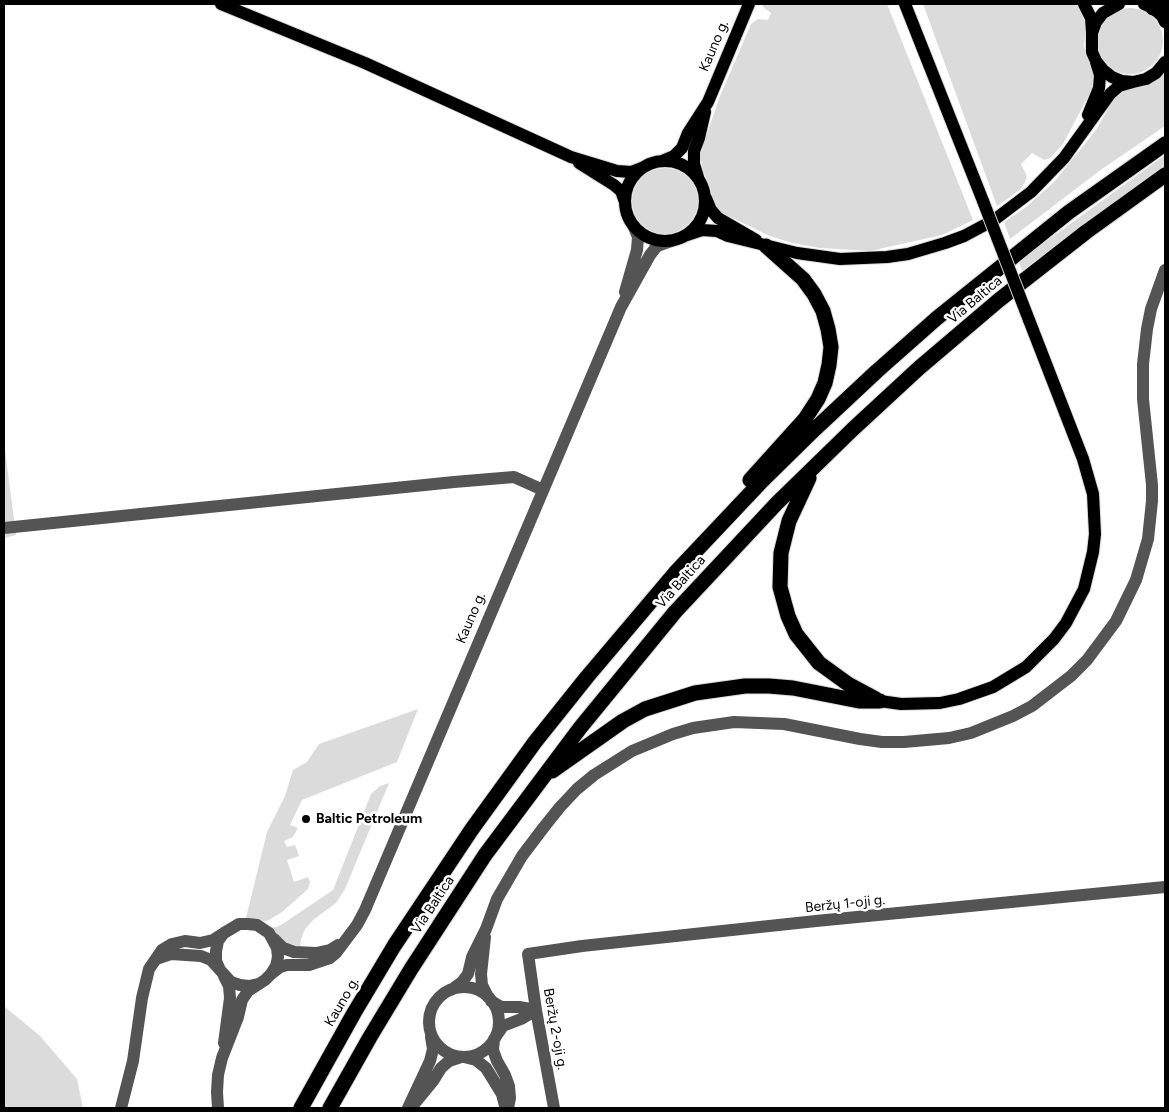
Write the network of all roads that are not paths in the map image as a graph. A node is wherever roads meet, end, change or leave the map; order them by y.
1 (220, 4) edge
2 (749, 4) edge
3 (1084, 4) edge
4 (1119, 4) edge
5 (906, 6) edge
6 (1154, 8) edge
7 (1165, 22) edge
8 (1092, 33) junction
9 (1096, 61) junction
10 (1165, 62) edge
11 (1133, 82) junction
12 (708, 102) junction
13 (1077, 140) junction
14 (1165, 144) edge
15 (571, 157) junction
16 (662, 161) junction
17 (644, 167) junction
18 (1165, 175) edge
19 (698, 178) junction
20 (705, 196) junction
21 (625, 203) junction
22 (633, 225) junction
23 (687, 235) junction
24 (670, 241) junction
25 (766, 246) junction
26 (1165, 270) edge
27 (621, 307) junction
28 (817, 463) junction
29 (544, 490) junction
30 (4, 528) edge
31 (698, 549) junction
32 (880, 701) junction
33 (535, 742) joint
34 (539, 782) junction
35 (1165, 887) edge
36 (486, 929) junction
37 (224, 933) junction
38 (274, 939) junction
39 (346, 940) junction
40 (528, 954) joint
41 (156, 959) junction
42 (222, 973) junction
43 (271, 974) junction
44 (258, 984) junction
45 (451, 990) junction
46 (490, 1000) junction
47 (536, 1010) junction
48 (431, 1035) junction
49 (495, 1037) junction
50 (462, 1057) junction
51 (222, 1058) junction
52 (121, 1108) edge
53 (218, 1108) edge
54 (301, 1108) edge
55 (330, 1108) edge
56 (409, 1108) edge
57 (507, 1108) edge
58 (554, 1108) edge

1 - 15 main road
2 - 12 main road, Kauno g.
3 - 8 main road
4 - 8 main road
5 - 32 main road, bridge
6 - 7 main road
8 - 9 main road
9 - 11 main road
9 - 13 main road
10 - 11 main road
11 - 13 main road
12 - 16 main road, Kauno g.
12 - 19 main road, Kauno g.
13 - 25 main road
14 - 31 highway, Via Baltica
15 - 17 main road
15 - 21 main road
16 - 17 main road
16 - 19 main road
17 - 21 main road
18 - 28 highway, Via Baltica
19 - 20 main road
20 - 23 main road
20 - 25 main road
21 - 22 main road
22 - 24 main road
22 - 27 street, Kauno g.
23 - 24 main road
23 - 25 main road
24 - 27 street, Kauno g.
25 - 31 highway
26 - 36 street
27 - 29 street, Kauno g.
28 - 32 highway
28 - 34 highway, Via Baltica
29 - 30 street
29 - 39 street, Kauno g.
31 - 33 highway, Via Baltica
32 - 34 highway
33 - 54 highway, Kauno g.
34 - 55 highway, Via Baltica
35 - 40 street, Beržų 1-oji g.
36 - 45 street
36 - 46 street
37 - 38 street
37 - 41 street
37 - 42 street
38 - 39 street
38 - 43 street
39 - 43 street, Kauno g.
40 - 47 street, Beržų 2-oji g.
41 - 42 street
41 - 52 street
42 - 44 street
42 - 51 street
43 - 44 street
44 - 51 street
45 - 46 street
45 - 48 street
46 - 47 street
46 - 49 street
47 - 49 street
47 - 58 street, Beržų 2-oji g.
48 - 50 street
48 - 56 street
49 - 50 street
49 - 57 street
50 - 56 street
50 - 57 street
51 - 53 street

